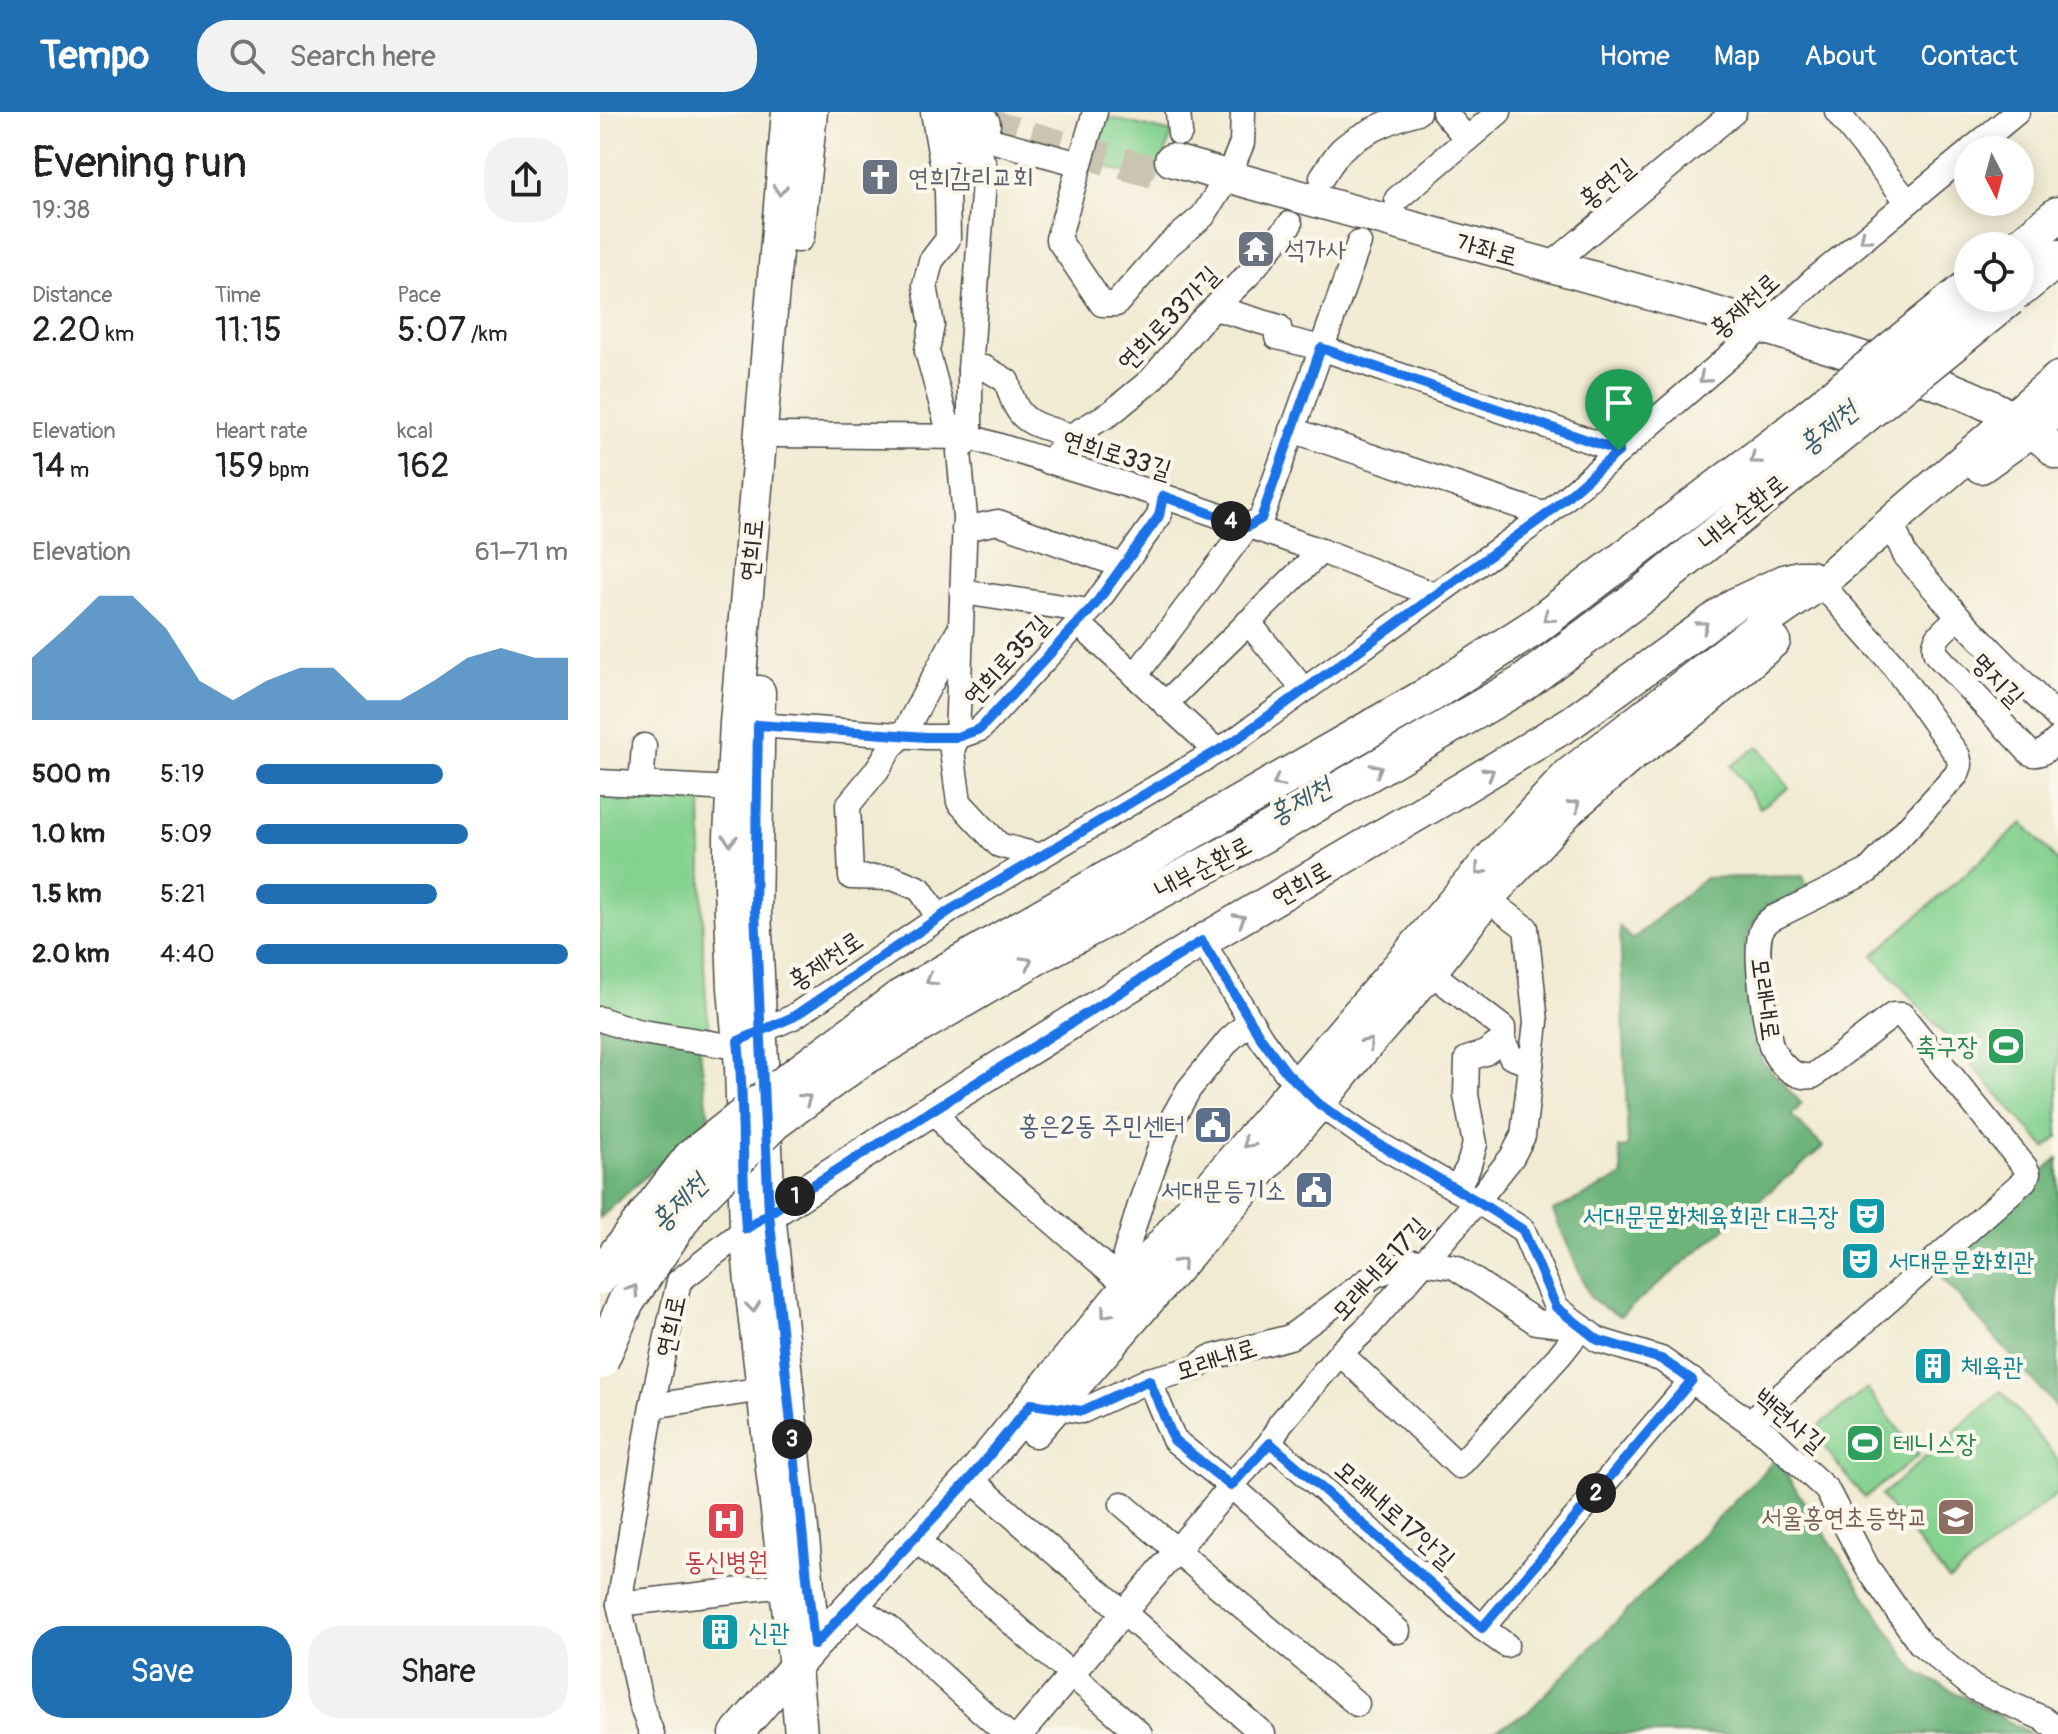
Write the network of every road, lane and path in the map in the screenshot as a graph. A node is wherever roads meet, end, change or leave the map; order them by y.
1 (788, 112) edge
2 (811, 112) edge
3 (1095, 112) edge
4 (1243, 112) edge
5 (1418, 112) edge
6 (1444, 112) edge
7 (1499, 112) edge
8 (1734, 112) edge
9 (1837, 112) edge
10 (2017, 112) edge
11 (939, 123) edge
12 (984, 124) tunnel mouth
13 (1988, 136) edge
14 (1467, 139) junction
15 (1173, 145) tunnel mouth
16 (1080, 164) junction
17 (1954, 164) edge
18 (1322, 177) dead end
19 (1224, 183) junction
20 (1397, 199) dead end
21 (1908, 202) junction
22 (2058, 215) edge
23 (1290, 224) dead end
24 (2034, 235) edge
25 (1359, 243) dead end
26 (2058, 258) edge
27 (1550, 266) junction
28 (2034, 278) edge
29 (1954, 299) edge
30 (1215, 308) junction
31 (1992, 312) edge
32 (1763, 327) junction
33 (930, 334) junction
34 (1321, 348) junction
35 (971, 361) junction
36 (2058, 378) edge
37 (2058, 409) edge
38 (2022, 424) junction
39 (1292, 430) junction
40 (778, 435) junction
41 (1071, 436) junction
42 (970, 437) junction
43 (1619, 451) junction
44 (2058, 453) edge
45 (1049, 462) junction
46 (1163, 496) junction
47 (1546, 515) junction
48 (1247, 527) junction
49 (964, 529) junction
50 (1897, 536) junction
51 (1321, 551) junction
52 (1123, 566) junction
53 (1826, 589) junction
54 (962, 592) junction
55 (1434, 595) junction
56 (1735, 604) junction
57 (1084, 617) junction
58 (1959, 617) junction
59 (1248, 622) junction
60 (960, 629) junction
61 (1753, 632) junction
62 (1135, 676) junction
63 (1304, 690) junction
64 (1165, 704) junction
65 (2058, 718) edge
66 (758, 725) junction
67 (903, 735) junction
68 (957, 737) junction
69 (2058, 739) edge
70 (644, 746) dead end
71 (1217, 751) junction
72 (600, 782) edge
73 (641, 784) junction
74 (732, 789) junction
75 (1040, 856) junction
76 (1487, 899) junction
77 (939, 918) junction
78 (1202, 941) junction
79 (1432, 970) junction
80 (600, 1019) edge
81 (1250, 1021) junction
82 (1503, 1040) junction
83 (750, 1048) junction
84 (1531, 1064) junction
85 (1309, 1094) junction
86 (934, 1108) junction
87 (1467, 1195) junction
88 (753, 1215) junction
89 (1424, 1263) junction
90 (600, 1276) edge
91 (1129, 1284) junction
92 (1582, 1327) junction
93 (1340, 1353) junction
94 (600, 1361) edge
95 (1149, 1380) junction
96 (1692, 1380) junction
97 (763, 1389) junction
98 (1044, 1405) junction
99 (652, 1406) junction
100 (1751, 1422) junction
101 (1270, 1443) junction
102 (1231, 1486) junction
103 (982, 1489) junction
104 (1122, 1504) dead end
105 (927, 1549) junction
106 (1176, 1551) junction
107 (785, 1585) junction
108 (619, 1604) junction
109 (1124, 1612) junction
110 (869, 1615) junction
111 (1482, 1628) junction
112 (1398, 1631) dead end
113 (1506, 1645) dead end
114 (806, 1668) junction
115 (1071, 1676) junction
116 (1357, 1704) dead end
117 (2058, 1730) edge
118 (652, 1734) edge
119 (736, 1734) edge
120 (757, 1734) edge
121 (801, 1734) edge
122 (823, 1734) edge
123 (1007, 1734) edge
124 (1021, 1734) edge
125 (1140, 1734) edge
126 (1263, 1734) edge

1 -> 74 main road, 연희로
2 - 40 main road, 연희로
3 - 16 street
4 - 19 street
5 - 18 street
6 - 14 street
7 - 14 street
8 - 27 street, 홍연길
9 - 21 street
10 - 13 street, 홍제천로
11 - 12 main road
11 - 16 street
11 - 33 street, 연희로33길
11 - 35 street
14 - 20 street
15 - 19 main road, 가좌로
16 - 19 street
17 - 21 street, 홍제천로
19 - 27 main road, 가좌로
19 - 32 main road
21 -> 32 street, 홍제천로
22 - 24 highway
23 - 30 street, 연희로33가길
25 - 34 street
26 - 28 highway
27 - 32 main road, 가좌로
29 -> 90 highway, 내부순환로, bridge
30 - 34 street
30 - 41 street, 연희로33가길
94 -> 31 highway, 내부순환로, bridge
32 - 38 main road, 가좌로, bridge
32 -> 43 street, 홍제천로
33 - 35 street
33 - 42 street, 연희로33길
34 - 39 street
34 - 43 street
35 - 41 street
35 - 42 street
36 - 38 main road
37 - 38 main road
38 - 44 main road
38 - 50 main road
38 - 53 main road
39 - 47 street
39 - 48 street
40 - 42 street, 연희로33길
40 - 66 main road, 연희로
41 - 45 street, 연희로33가길
42 - 45 street, 연희로33길
42 - 49 street, 연희로35길
43 - 47 street, 홍제천로
45 - 46 street, 연희로33길
46 - 48 street, 연희로33길
46 - 52 street, 연희로35길
47 - 55 street, 홍제천로
48 - 51 street, 연희로33길
48 - 62 street
49 - 52 street
49 - 54 street, 연희로35길
50 - 53 main road
50 - 58 street, 명지길
51 - 55 street, 연희로33길
51 - 59 street
52 - 57 street, 연희로35길
53 - 56 main road, 연희로
53 - 61 main road
76 -> 53 main road
53 - 100 street, 모래내로
54 - 57 street, 연희로35길
54 - 60 street, 연희로35길
55 - 63 street, 홍제천로
56 - 61 main road
78 -> 56 main road, 연희로
57 - 62 street
57 - 68 street, 연희로35길
58 - 65 street, 명지길
58 - 69 street, 명지길
59 - 63 street
59 - 64 street
60 - 67 street, 연희로35길
60 - 68 street, 연희로35길
61 -> 85 main road
62 - 64 street
63 - 71 street, 홍제천로
64 - 71 street
66 - 67 street, 연희로35길
66 - 83 main road, 연희로
67 - 68 street, 연희로35길
67 - 77 street
68 - 75 street
70 - 73 street
71 - 75 street, 홍제천로
72 - 73 street
73 - 74 street
74 -> 83 main road, 연희로
75 - 77 street, 홍제천로
76 - 79 main road
76 - 84 street, 모래내로17길
77 - 83 street, 홍제천로
78 - 81 street
78 - 86 main road, 연희로
79 - 82 street
85 -> 79 main road
80 - 83 street
81 - 85 street
81 - 91 street
82 - 84 street
82 - 87 street
83 - 88 main road, 연희로, bridge
83 - 88 main road, 연희로, bridge
84 - 87 street, 모래내로17길
85 - 87 street, 백련사길
85 -> 91 main road
98 -> 85 main road
86 - 88 main road, 연희로
86 - 91 street
87 - 89 street, 모래내로17길
87 - 92 street, 백련사길
88 -> 97 main road, 연희로
88 - 99 street, 연희로
88 - 114 main road, 연희로
89 - 92 street, 모래내로
89 - 93 street, 모래내로17길
89 - 95 street, 모래내로
91 -> 98 main road
92 - 93 street
92 - 96 street, 백련사길
93 - 101 street, 모래내로17길
95 - 98 street, 모래내로
95 - 102 street
96 - 100 street, 백련사길
96 - 111 street
97 - 99 street
97 - 107 main road, 연희로
98 - 103 main road
98 - 114 main road
99 - 108 street, 연희로
100 - 117 street, 백련사길
101 - 102 street, 모래내로17길
101 - 111 street, 모래내로17안길
102 - 106 street, 모래내로17길
102 - 112 street
103 - 105 main road
103 - 109 street
104 - 106 street
105 - 110 main road
105 - 115 street
106 - 109 street, 모래내로17길
106 - 116 street
107 - 108 street
107 - 114 main road, 연희로
108 - 118 street, 연희로
109 - 115 street, 모래내로17길
109 - 126 street
110 - 114 main road
110 - 123 street
111 - 113 street, 모래내로17안길
114 - 119 main road
114 - 120 main road
114 - 121 main road, 연희로
114 - 122 main road, 연희로
115 - 124 street, 모래내로17길
115 - 125 street

